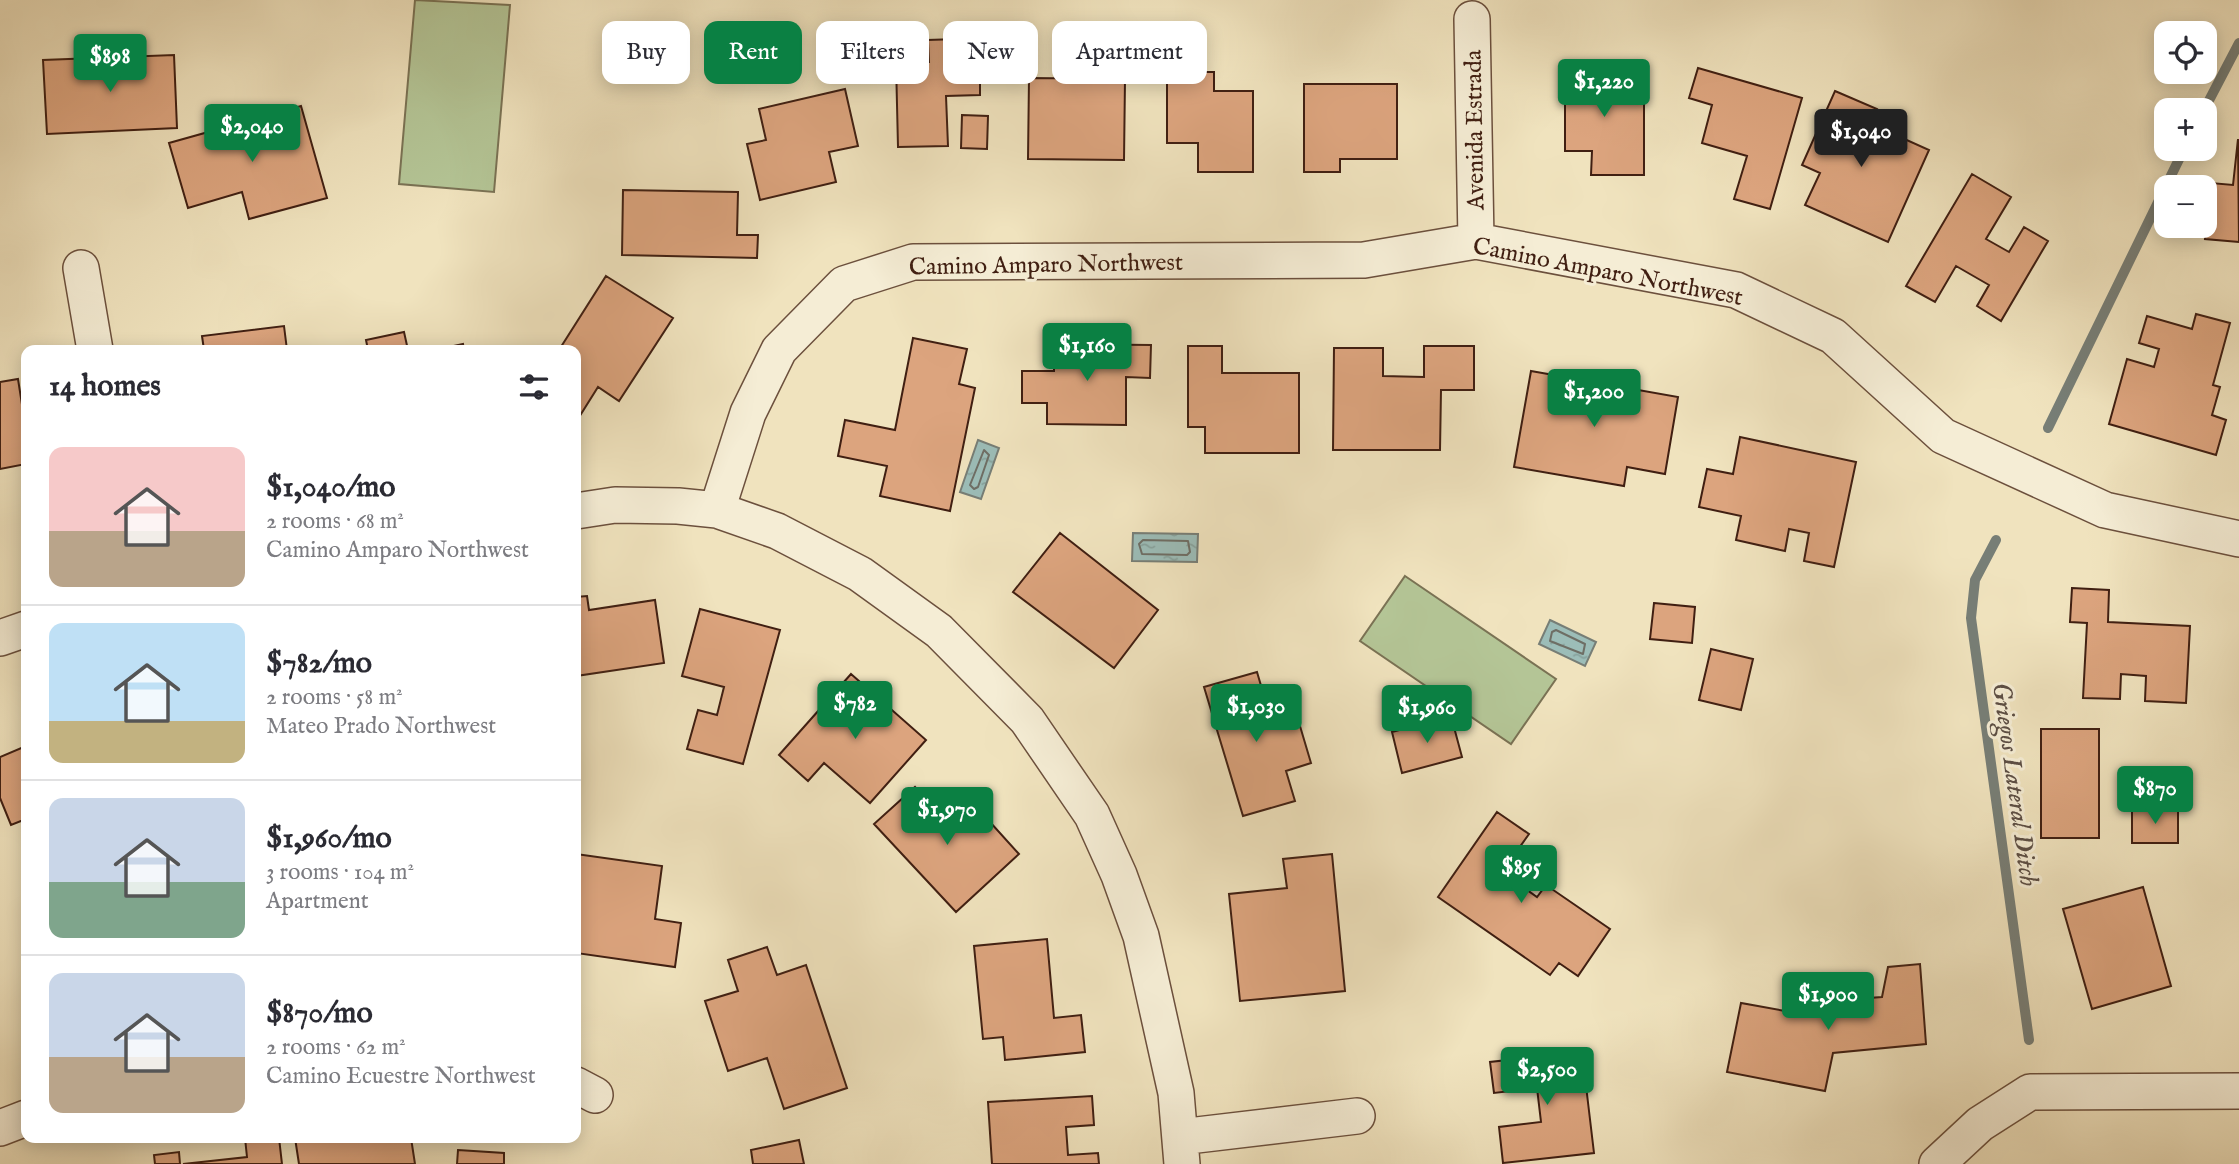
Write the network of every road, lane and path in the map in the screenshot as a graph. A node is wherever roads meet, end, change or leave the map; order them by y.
1 (1472, 19) dead end
2 (1476, 241) junction
3 (81, 268) dead end
4 (94, 345) edge
5 (581, 510) edge
6 (717, 510) junction
7 (2239, 540) edge
8 (21, 631) edge
9 (0, 638) edge
10 (2239, 1091) edge
11 (1357, 1116) dead end
12 (21, 1120) edge
13 (0, 1128) edge
14 (1181, 1151) edge
15 (1937, 1164) edge

1 - 2 street, Avenida Estrada
2 - 6 street, Camino Amparo Northwest
2 - 7 street, Camino Amparo Northwest
3 - 4 street
5 - 6 street
6 - 14 street
8 - 9 street
10 - 15 street
11 - 14 street
12 - 13 street

